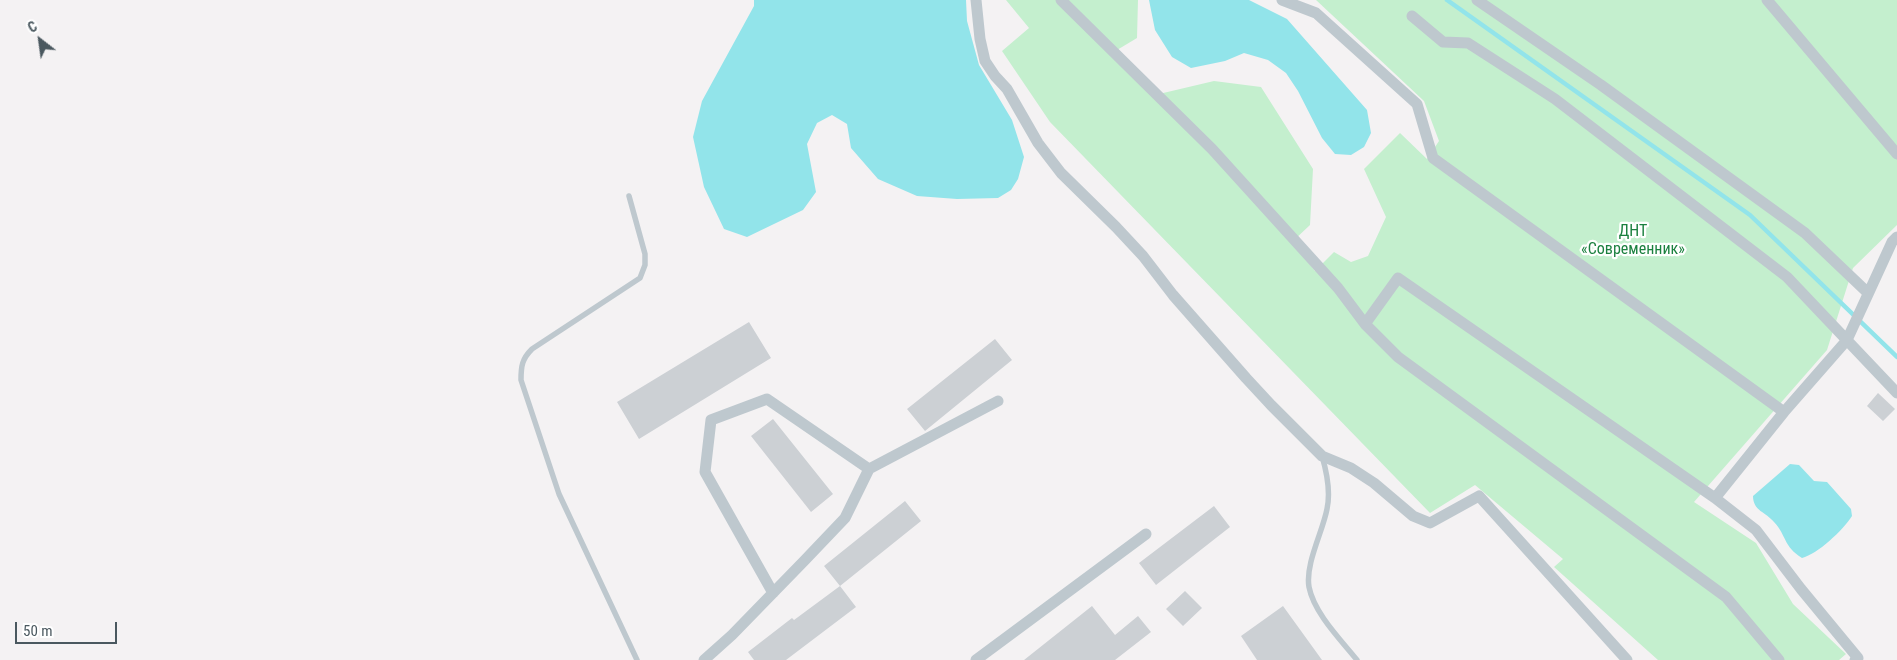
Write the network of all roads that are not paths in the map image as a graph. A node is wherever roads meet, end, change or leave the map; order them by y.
1 (976, 0) edge
2 (1061, 0) edge
3 (1282, 0) edge
4 (1477, 0) edge
5 (1767, 0) edge
6 (1412, 16) dead end
7 (1897, 154) edge
8 (628, 196) dead end
9 (1897, 237) edge
10 (1868, 293) junction
11 (1366, 324) junction
12 (1847, 340) junction
13 (1897, 393) edge
14 (998, 401) dead end
15 (1784, 412) junction
16 (1322, 456) junction
17 (869, 469) junction
18 (1715, 498) junction
19 (1146, 534) dead end
20 (773, 593) junction
21 (636, 660) edge
22 (704, 660) edge
23 (976, 660) edge
24 (1357, 660) edge
25 (1627, 660) edge
26 (1779, 660) edge
27 (1855, 660) edge

1 - 16 street
2 - 11 street
3 - 15 street
4 - 10 street
5 - 7 street
6 - 12 street
8 - 21 lane
9 - 10 street
10 - 12 street
11 - 18 street
11 - 26 street
12 - 13 street
12 - 15 street
14 - 17 street
15 - 18 street
16 - 24 lane
16 - 25 street
17 - 20 street
17 - 20 street
18 - 27 street
19 - 23 street
20 - 22 street

